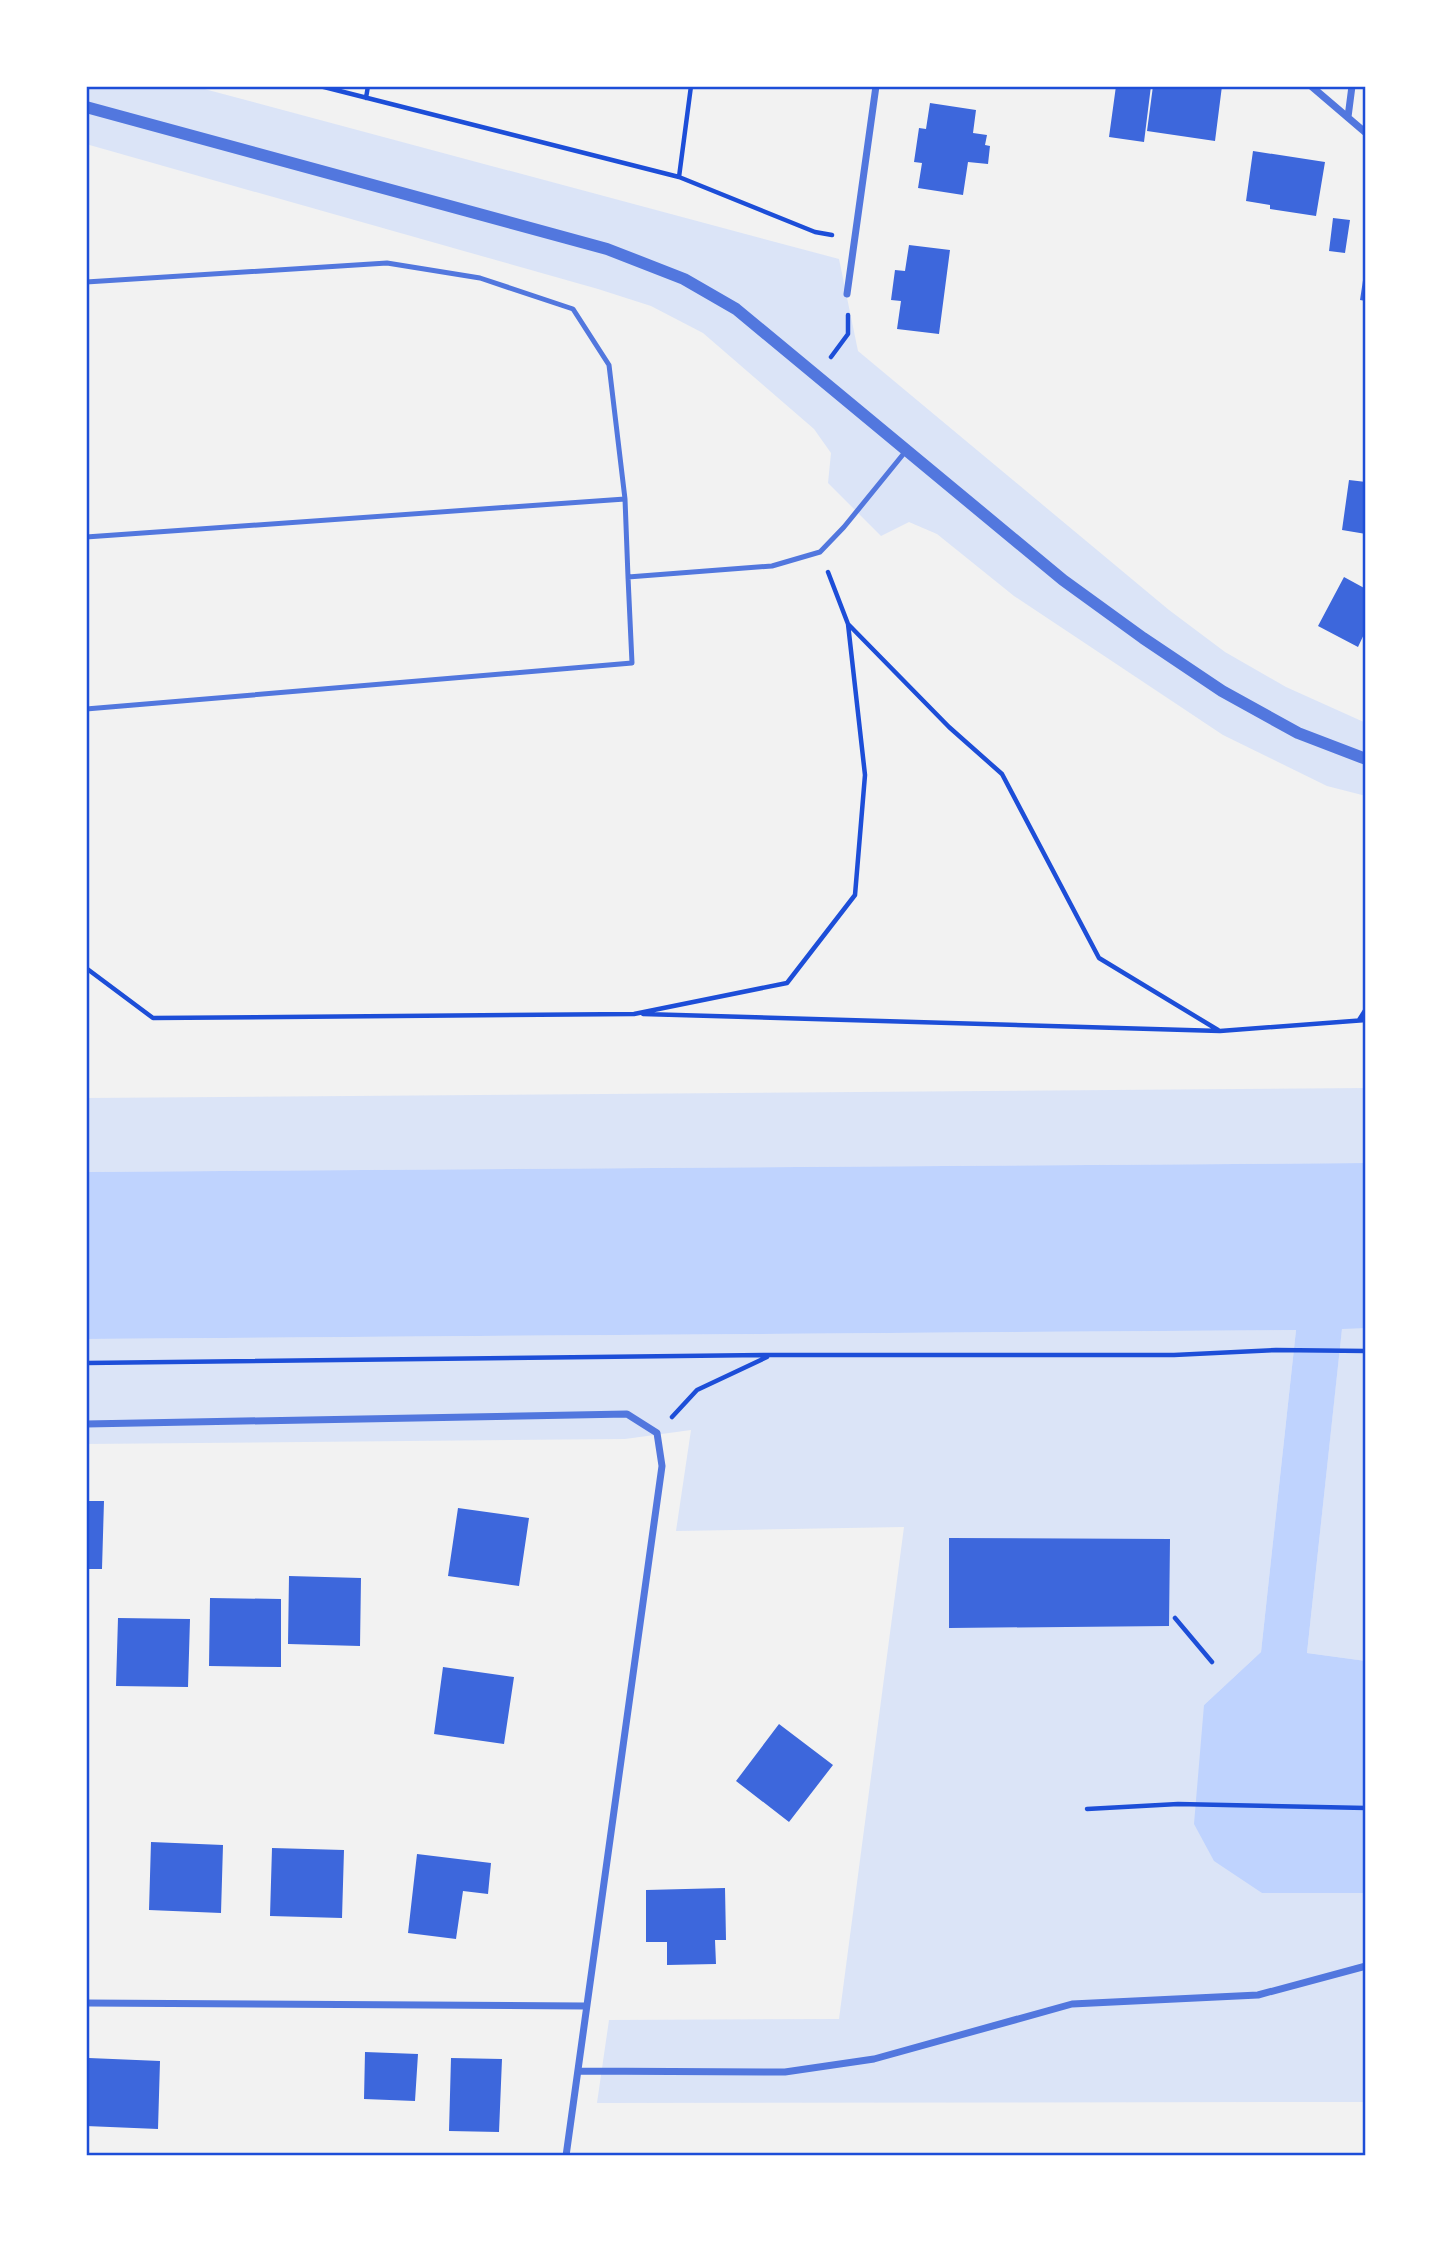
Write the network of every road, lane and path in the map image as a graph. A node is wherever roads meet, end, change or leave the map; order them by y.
1 (320, 86) edge
2 (368, 86) edge
3 (691, 86) edge
4 (876, 86) edge
5 (1311, 86) edge
6 (1352, 86) edge
7 (366, 97) junction
8 (86, 107) edge
9 (1348, 117) junction
10 (1366, 133) edge
11 (679, 177) junction
12 (855, 239) junction
13 (86, 282) edge
14 (847, 293) joint
15 (817, 376) junction
16 (907, 449) junction
17 (625, 499) junction
18 (86, 537) edge
19 (820, 552) junction
20 (628, 578) junction
21 (848, 624) junction
22 (86, 709) edge
23 (1366, 759) edge
24 (86, 968) edge
25 (1366, 1009) edge
26 (634, 1013) junction
27 (1359, 1020) junction
28 (1366, 1020) edge
29 (1220, 1031) junction
30 (1366, 1350) edge
31 (771, 1355) junction
32 (86, 1363) edge
33 (86, 1424) edge
34 (657, 1433) junction
35 (1175, 1618) dead end
36 (1212, 1662) dead end
37 (1366, 1808) edge
38 (1087, 1809) dead end
39 (1366, 1966) edge
40 (86, 2003) edge
41 (585, 2007) junction
42 (578, 2071) junction
43 (566, 2156) edge

1 - 7 path
2 - 7 path
3 - 11 path
4 - 12 street
5 - 9 street
6 - 9 street
7 - 11 path
8 - 15 street
9 - 10 street
11 - 12 path
12 - 14 street
13 - 17 lane
14 - 15 path
15 - 16 street
16 - 19 lane
16 - 23 street
17 - 18 lane
17 - 20 lane
19 - 20 lane
19 - 21 path
20 - 22 lane
21 - 26 path
21 - 29 path
24 - 26 path
25 - 27 path
26 - 29 path
27 - 28 path
27 - 29 path
30 - 31 path
31 - 32 path
31 - 34 path
33 - 34 street
34 - 41 street
35 - 36 path
37 - 38 path
39 - 42 street
40 - 41 street
41 - 42 street
42 - 43 street

